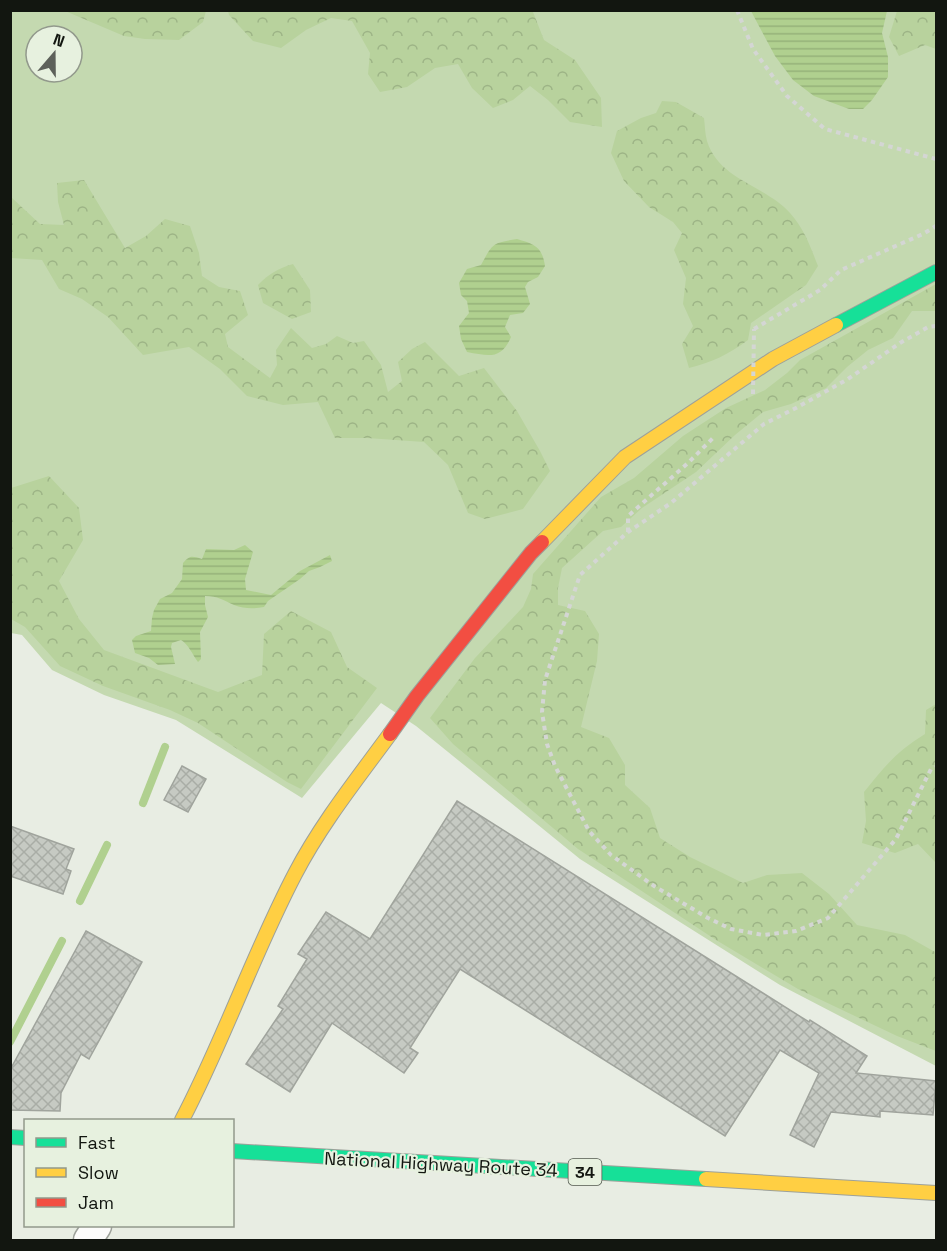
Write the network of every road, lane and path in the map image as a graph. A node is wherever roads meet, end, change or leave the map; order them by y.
1 (737, 10) edge
2 (936, 159) edge
3 (936, 226) edge
4 (936, 272) edge
5 (936, 326) edge
6 (747, 402) dead end
7 (720, 432) dead end
8 (628, 532) junction
9 (936, 767) edge
10 (183, 1119) edge
11 (234, 1151) edge
12 (936, 1193) edge
13 (96, 1227) edge
14 (88, 1240) edge

1 - 2 path
3 - 6 path, bridge
4 - 10 main road
5 - 8 path
7 - 8 path
8 - 9 path
11 - 12 main road, National Highway Route 34 / 34
13 - 14 street

